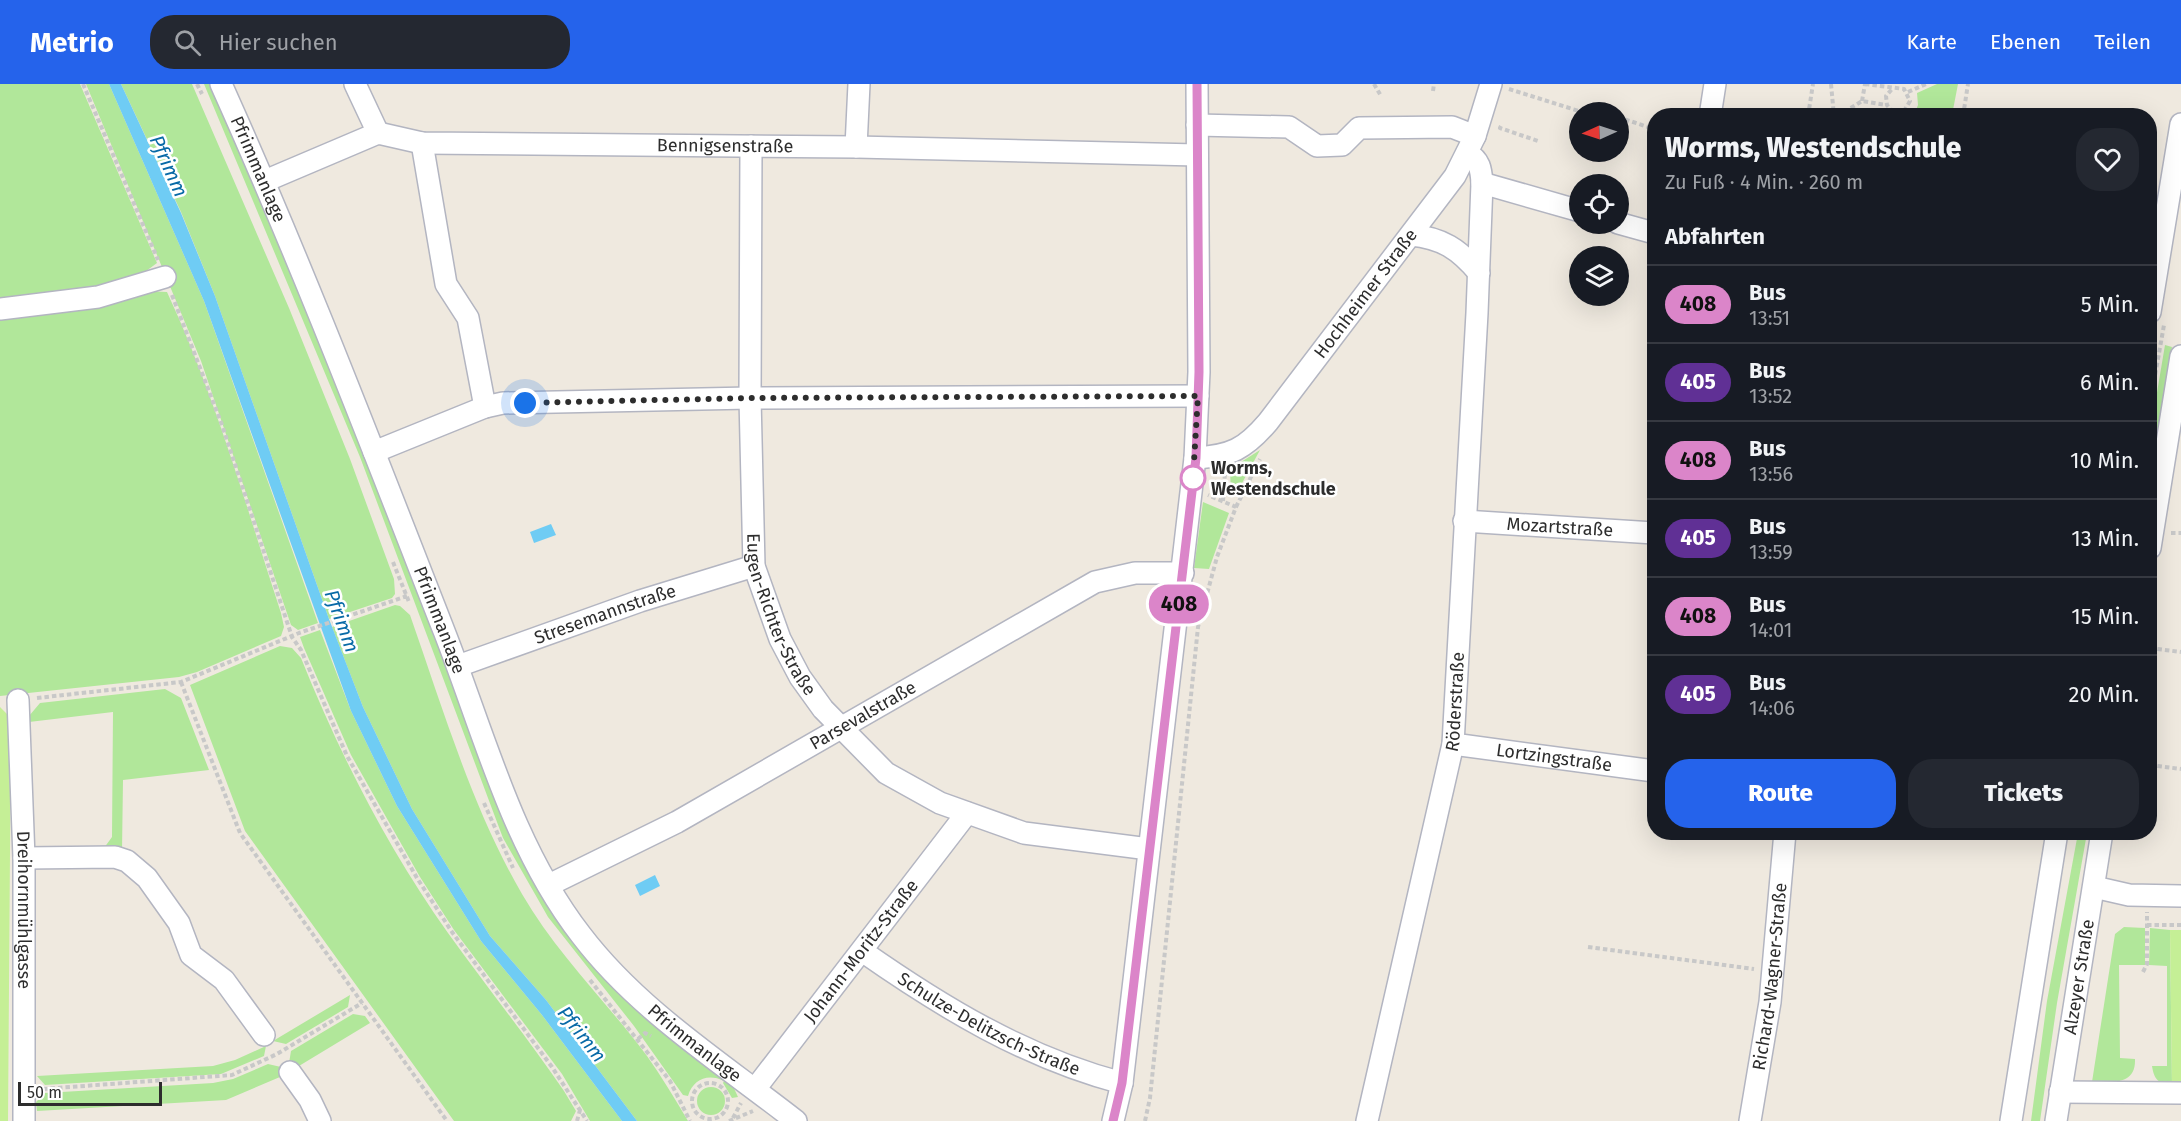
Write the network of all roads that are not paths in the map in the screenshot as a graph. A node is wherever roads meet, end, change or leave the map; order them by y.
1 (222, 84) edge
2 (355, 84) edge
3 (859, 84) edge
4 (1197, 84) edge
5 (1491, 84) edge
6 (1715, 84) edge
7 (1711, 108) edge
8 (2181, 124) edge
9 (1197, 125) junction
10 (378, 133) junction
11 (422, 143) junction
12 (1471, 144) junction
13 (751, 146) junction
14 (856, 147) junction
15 (1197, 155) junction
16 (265, 181) junction
17 (1482, 183) junction
18 (1569, 208) edge
19 (2166, 208) edge
20 (1629, 226) edge
21 (1647, 231) edge
22 (1411, 236) junction
23 (2157, 266) edge
24 (1479, 273) junction
25 (165, 277) road end
26 (0, 309) edge
27 (2181, 356) edge
28 (1198, 396) junction
29 (750, 398) junction
30 (485, 407) junction
31 (374, 452) junction
32 (1196, 458) junction
33 (2157, 505) edge
34 (1464, 521) junction
35 (1647, 533) edge
36 (754, 566) junction
37 (1183, 573) junction
38 (458, 666) junction
39 (18, 700) road end
40 (840, 727) junction
41 (1453, 744) junction
42 (1647, 770) edge
43 (967, 813) junction
44 (1784, 840) edge
45 (2056, 840) edge
46 (2101, 840) edge
47 (1149, 849) junction
48 (24, 858) junction
49 (549, 885) junction
50 (2094, 887) junction
51 (2181, 896) edge
52 (862, 951) junction
53 (264, 1035) road end
54 (290, 1072) road end
55 (1122, 1083) junction
56 (755, 1089) junction
57 (2060, 1092) junction
58 (2181, 1093) edge
59 (24, 1121) edge
60 (320, 1121) edge
61 (796, 1121) edge
62 (1113, 1121) edge
63 (1367, 1121) edge
64 (1750, 1121) edge
65 (2011, 1121) edge
66 (2056, 1121) edge

1 - 16 street, Pfrimmanlage
2 - 10 street
3 - 14 street
4 - 9 street
5 - 12 street, Hochheimer Straße
6 - 7 street
8 - 19 street
9 - 12 street
9 - 15 street
10 - 11 street, Bennigsenstraße
10 - 16 street
11 - 13 street, Bennigsenstraße
11 - 30 street
12 - 17 street, Röderstraße
12 - 22 street, Hochheimer Straße
13 - 14 street, Bennigsenstraße
13 - 29 street, Eugen-Richter-Straße
14 - 15 street, Bennigsenstraße
15 - 28 street
16 - 31 street, Pfrimmanlage
17 - 18 street
17 - 24 street, Röderstraße
19 - 23 street
20 - 21 street
22 - 24 street
22 - 32 street, Hochheimer Straße
24 - 34 street, Röderstraße
25 - 26 street
27 - 33 street
28 - 29 street
28 - 32 street
29 - 30 street
29 - 36 street, Eugen-Richter-Straße
30 - 31 street
31 - 38 street, Pfrimmanlage
32 - 37 street
34 - 35 street, Mozartstraße
34 - 41 street, Röderstraße
36 - 38 street, Stresemannstraße
36 - 40 street, Eugen-Richter-Straße
37 - 40 street, Parsevalstraße
37 - 47 street
38 - 49 street, Pfrimmanlage
39 - 48 street, Dreihornmühlgasse
40 - 43 street, Eugen-Richter-Straße
40 - 49 street, Parsevalstraße
41 - 42 street, Lortzingstraße
41 - 63 street, Röderstraße
43 - 47 street, Eugen-Richter-Straße
43 - 52 street, Johann-Moritz-Straße
44 - 64 street, Richard-Wagner-Straße
45 - 65 street
46 - 50 street, Alzeyer Straße
47 - 55 street
48 - 53 street
48 - 59 street, Dreihornmühlgasse
49 - 56 street, Pfrimmanlage
50 - 51 street
50 - 57 street, Alzeyer Straße
52 - 55 street, Schulze-Delitzsch-Straße
52 - 56 street, Johann-Moritz-Straße
54 - 60 street
55 - 62 street
56 - 61 street, Pfrimmanlage
57 - 58 street
57 - 66 street, Alzeyer Straße

